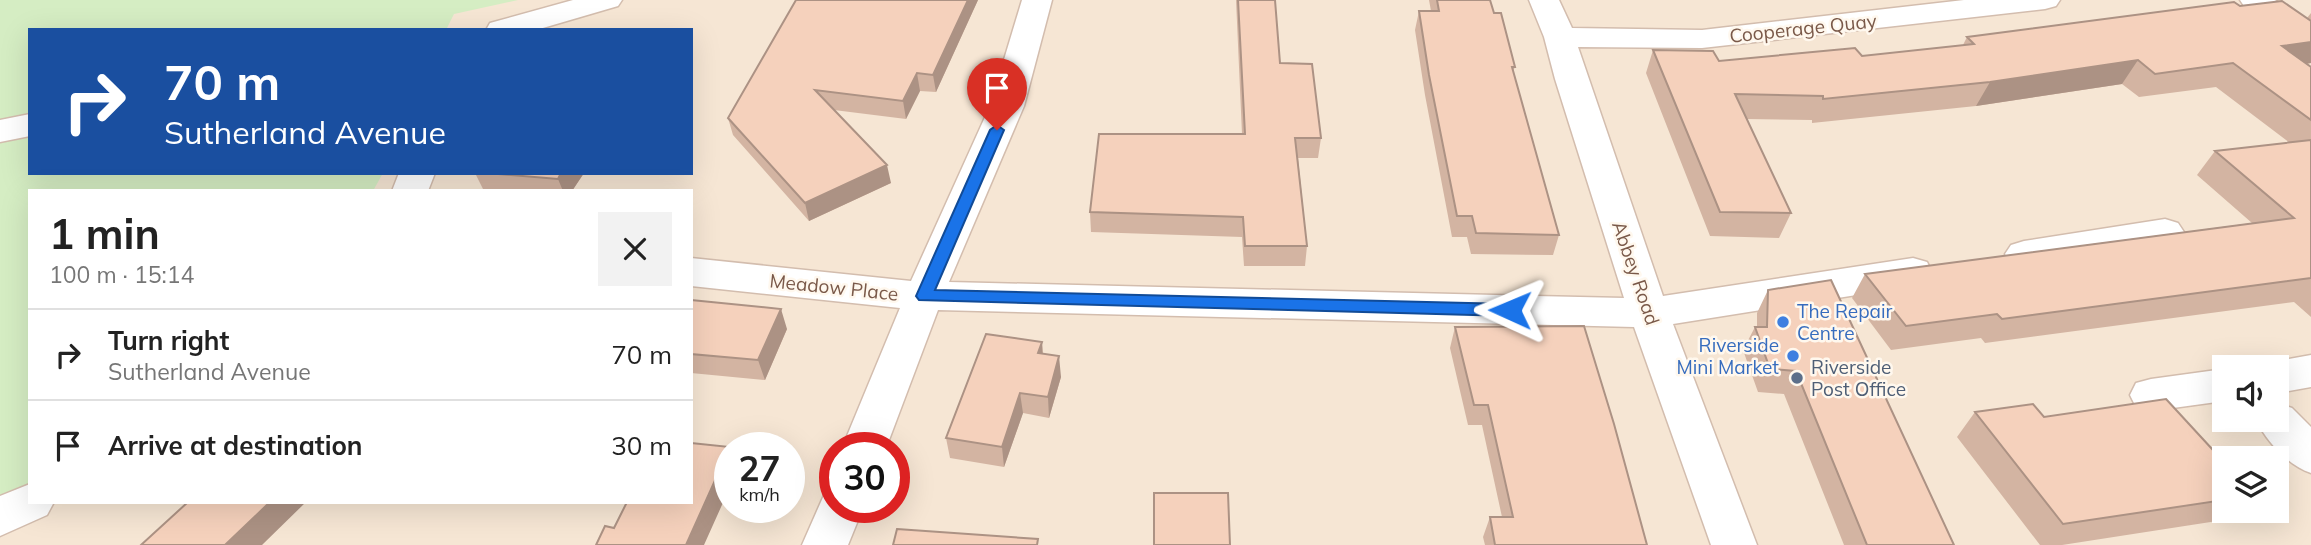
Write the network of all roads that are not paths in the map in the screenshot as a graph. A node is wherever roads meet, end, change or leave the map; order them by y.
1 (607, 0) edge
2 (1037, 0) edge
3 (1544, 0) edge
4 (2045, 0) edge
5 (2255, 0) edge
6 (508, 28) edge
7 (1560, 37) junction
8 (2311, 39) edge
9 (28, 125) edge
10 (0, 131) edge
11 (2165, 232) edge
12 (1988, 260) edge
13 (1948, 266) edge
14 (693, 272) edge
15 (925, 296) junction
16 (1649, 313) junction
17 (2311, 371) edge
18 (2289, 374) edge
19 (2212, 387) edge
20 (2151, 395) dead end
21 (870, 432) edge
22 (2289, 432) edge
23 (2311, 455) edge
24 (28, 503) edge
25 (0, 517) edge
26 (834, 523) edge
27 (825, 545) edge
28 (1734, 545) edge

1 - 6 street
2 - 15 street
3 - 7 street, Abbey Road
4 - 7 street, Cooperage Quay
5 - 8 street
7 - 16 street, Abbey Road
9 - 10 street
11 - 12 street
13 - 16 street, Meadow Place
14 - 15 street, Meadow Place
15 - 16 street, Meadow Place
15 - 21 street
16 - 28 street, Abbey Road
17 - 18 street
19 - 20 street
22 - 23 street
24 - 25 street
26 - 27 street

